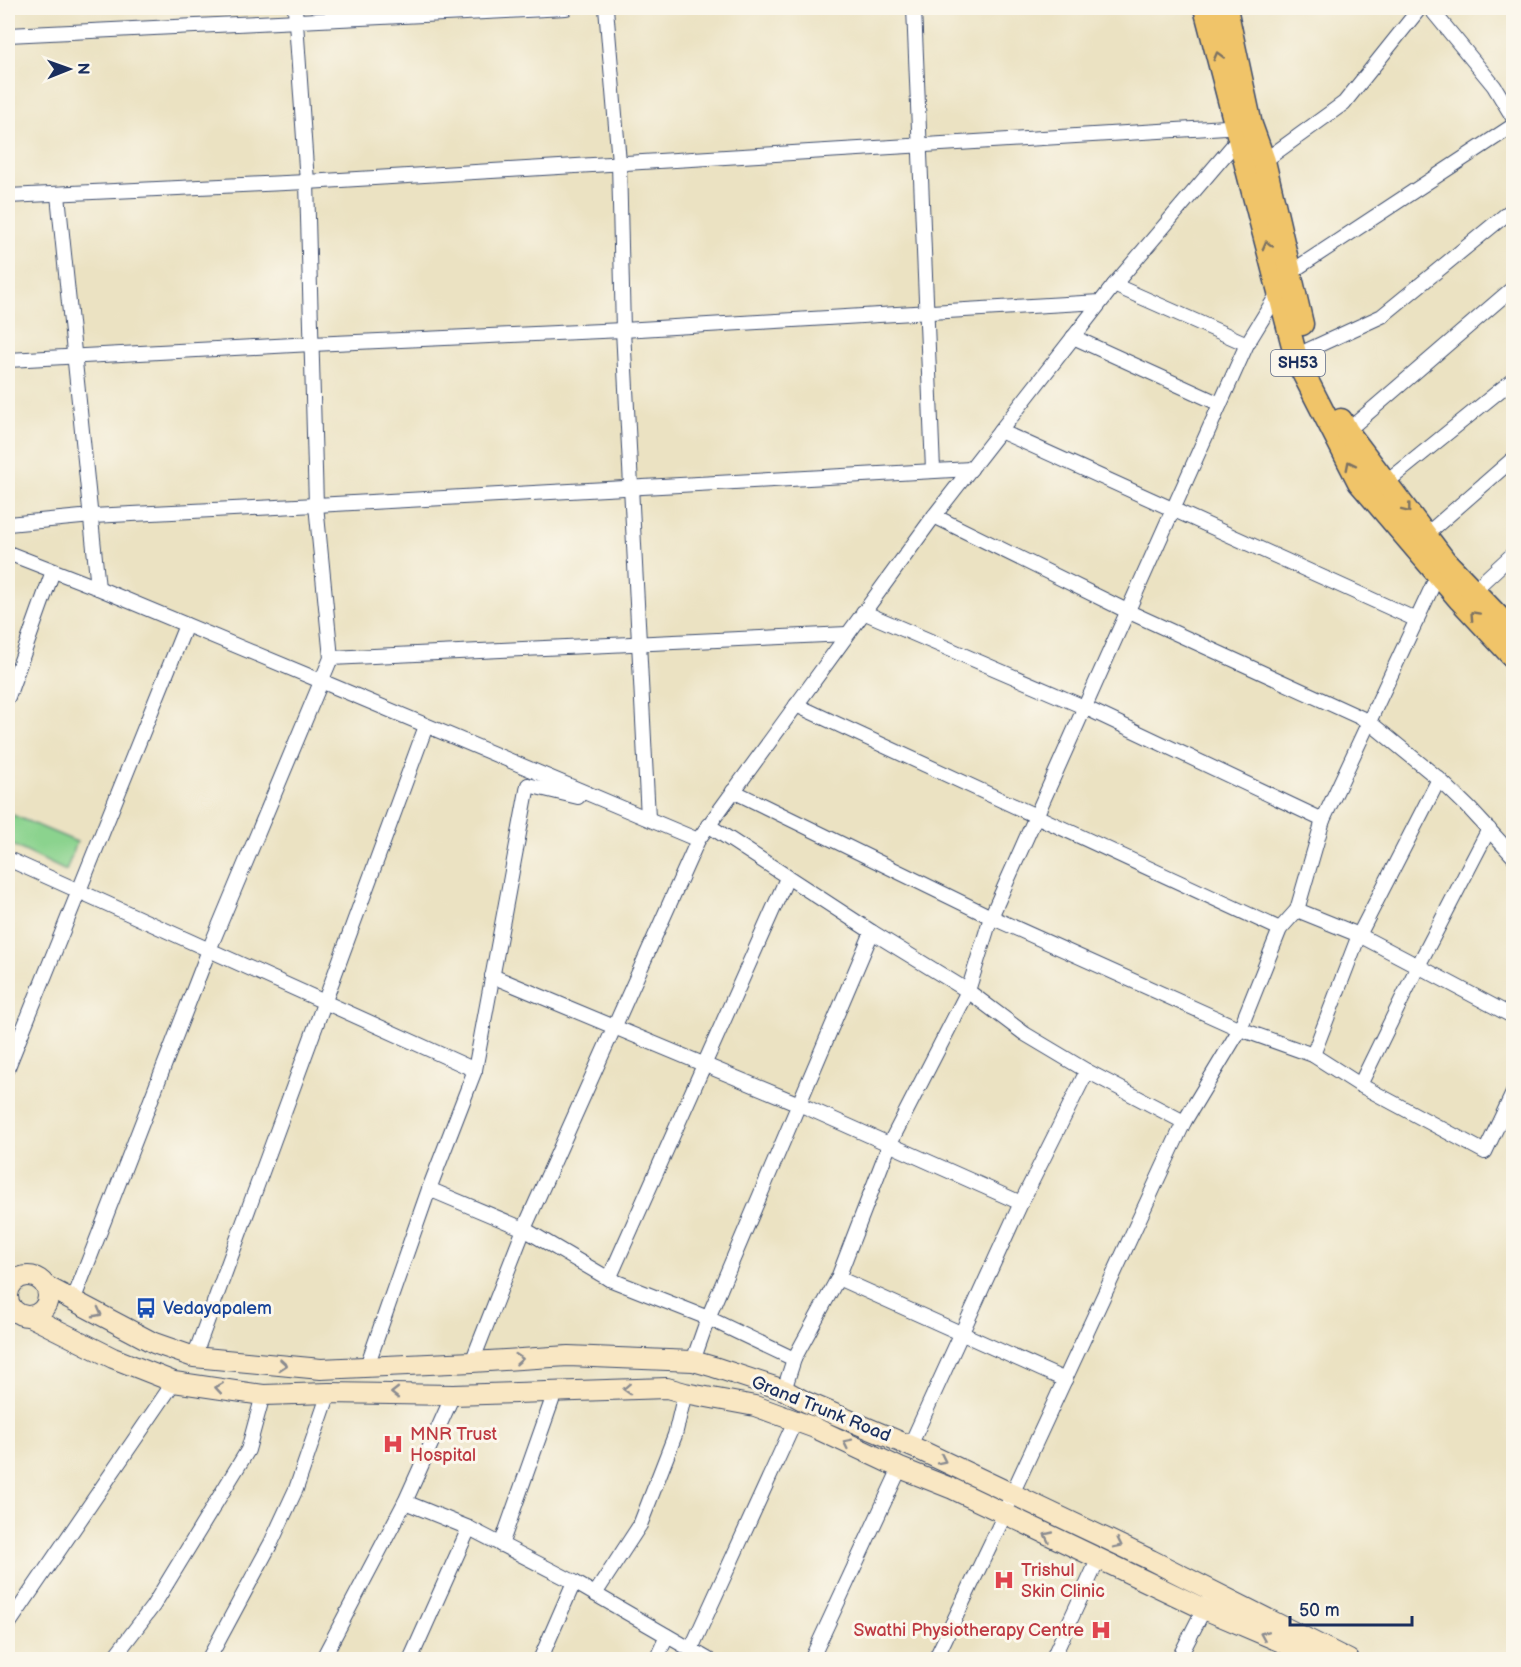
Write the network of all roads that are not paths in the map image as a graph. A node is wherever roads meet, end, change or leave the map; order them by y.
1 (566, 8) edge
2 (606, 8) edge
3 (914, 8) edge
4 (1205, 8) edge
5 (1226, 8) edge
6 (1420, 8) edge
7 (1430, 8) edge
8 (295, 14) edge
9 (8, 34) edge
10 (1514, 119) edge
11 (1514, 125) edge
12 (1242, 130) junction
13 (920, 145) junction
14 (1264, 161) junction
15 (619, 162) junction
16 (307, 182) junction
17 (58, 195) junction
18 (8, 196) edge
19 (1514, 208) edge
20 (1291, 272) junction
21 (1114, 285) junction
22 (1514, 287) edge
23 (1279, 291) junction
24 (1100, 302) junction
25 (926, 313) junction
26 (622, 330) junction
27 (1073, 337) junction
28 (312, 344) junction
29 (1247, 344) junction
30 (1308, 350) junction
31 (75, 358) junction
32 (8, 360) edge
33 (1514, 379) edge
34 (1220, 404) junction
35 (1000, 431) junction
36 (1347, 431) junction
37 (1514, 458) edge
38 (971, 469) junction
39 (933, 470) junction
40 (1387, 482) junction
41 (631, 487) junction
42 (316, 506) junction
43 (1173, 508) junction
44 (92, 516) junction
45 (934, 516) junction
46 (8, 524) edge
47 (1427, 534) junction
48 (8, 553) edge
49 (1514, 553) edge
50 (1442, 568) junction
51 (53, 571) junction
52 (98, 588) junction
53 (1473, 591) junction
54 (1127, 611) junction
55 (863, 612) junction
56 (1417, 620) junction
57 (186, 625) junction
58 (1514, 633) edge
59 (847, 634) junction
60 (639, 644) junction
61 (331, 658) junction
62 (1514, 658) edge
63 (321, 681) junction
64 (8, 698) edge
65 (796, 705) junction
66 (1084, 707) junction
67 (1368, 721) junction
68 (426, 726) junction
69 (1439, 779) junction
70 (733, 791) junction
71 (618, 806) junction
72 (1036, 815) junction
73 (648, 818) junction
74 (1323, 820) junction
75 (708, 825) junction
76 (1489, 829) junction
77 (698, 840) junction
78 (1514, 857) edge
79 (8, 859) edge
80 (787, 878) junction
81 (78, 891) junction
82 (1297, 910) junction
83 (991, 917) junction
84 (1280, 929) junction
85 (872, 933) junction
86 (1359, 935) junction
87 (209, 950) junction
88 (1418, 966) junction
89 (492, 976) junction
90 (968, 991) junction
91 (324, 1002) junction
92 (1514, 1017) edge
93 (615, 1026) junction
94 (1240, 1029) junction
95 (1313, 1055) junction
96 (704, 1064) junction
97 (8, 1068) edge
98 (475, 1070) junction
99 (1086, 1071) junction
100 (1360, 1085) junction
101 (1514, 1091) edge
102 (799, 1104) junction
103 (1511, 1107) edge
104 (1184, 1122) junction
105 (890, 1143) junction
106 (429, 1189) junction
107 (1021, 1203) junction
108 (524, 1229) junction
109 (13, 1277) edge
110 (838, 1278) junction
111 (609, 1279) junction
112 (46, 1286) junction
113 (74, 1301) junction
114 (16, 1310) edge
115 (708, 1318) junction
116 (963, 1334) junction
117 (194, 1357) junction
118 (794, 1359) junction
119 (693, 1361) junction
120 (472, 1362) junction
121 (367, 1366) junction
122 (1065, 1380) junction
123 (174, 1382) junction
124 (784, 1390) junction
125 (555, 1392) junction
126 (329, 1393) junction
127 (685, 1393) junction
128 (263, 1395) junction
129 (453, 1395) junction
130 (795, 1420) junction
131 (910, 1446) junction
132 (900, 1468) junction
133 (1012, 1494) junction
134 (405, 1502) junction
135 (1004, 1515) junction
136 (469, 1528) junction
137 (501, 1545) junction
138 (1098, 1560) junction
139 (574, 1582) junction
140 (1214, 1591) junction
141 (595, 1594) junction
142 (1204, 1609) junction
143 (8, 1625) edge
144 (667, 1636) junction
145 (691, 1649) junction
146 (1308, 1657) edge
147 (112, 1659) edge
148 (208, 1659) edge
149 (322, 1659) edge
150 (410, 1659) edge
151 (540, 1659) edge
152 (656, 1659) edge
153 (709, 1659) edge
154 (811, 1659) edge
155 (935, 1659) edge
156 (1052, 1659) edge
157 (1178, 1659) edge
158 (1349, 1659) edge

1 - 8 street
2 - 15 street
3 - 13 street
12 -> 4 main road, SH53
5 - 12 main road, SH53
6 - 14 street
7 - 10 street
8 - 9 street
8 - 16 street
11 - 20 street
12 - 13 street
12 - 14 main road, SH53
12 - 21 street
23 -> 12 main road, SH53
13 - 15 street
13 - 25 street
14 - 20 main road, SH53
15 - 16 street
15 - 26 street
16 - 17 street
16 - 28 street
17 - 18 street
17 - 31 street
19 - 30 street
20 - 23 street
20 - 30 main road, SH53
21 - 24 street
21 - 29 street
22 - 36 street
23 - 29 street
50 -> 23 main road, SH53
24 - 25 street
24 - 27 street
25 - 26 street
25 - 39 street
26 - 28 street
26 - 41 street
27 - 34 street
27 - 35 street
28 - 31 street
28 - 42 street
29 - 34 street
30 - 36 main road, SH53
31 - 32 street
31 - 44 street
33 - 40 street
34 - 43 street
35 - 38 street
35 - 43 street
36 - 40 main road, SH53
37 - 47 street
38 - 39 street
38 - 45 street
39 - 41 street
40 -> 47 main road, SH53
41 - 42 street
41 - 60 street
42 - 44 street
42 - 61 street
43 - 54 street
43 - 56 street
44 - 46 street
44 - 52 street
45 - 54 street
45 - 55 street
47 - 50 main road, SH53
48 - 51 street
49 - 53 street
50 - 53 main road, SH53
50 - 56 street
62 -> 50 main road, SH53
51 - 52 street
51 - 64 street
52 - 57 street
53 - 58 main road, SH53
54 - 66 street
54 - 67 street
55 - 59 street
55 - 66 street
56 - 67 street
57 - 63 street
57 - 81 street
59 - 60 street
59 - 65 street
60 - 61 street
60 - 73 street
61 - 63 street
63 - 68 street
63 - 87 street
65 - 70 street
65 - 72 street
66 - 72 street
66 - 74 street
67 - 69 street
67 - 74 street
68 - 71 street
68 - 91 street
69 - 76 street
69 - 86 street
70 - 75 street
70 - 83 street
71 - 73 street
71 - 89 street
72 - 83 street
72 - 84 street
73 - 77 street
74 - 82 street
75 - 77 street
75 - 80 street
76 - 78 street
76 - 88 street
77 - 93 street
79 - 81 street
80 - 85 street
80 - 96 street
81 - 87 street
81 - 97 street
82 - 84 street
82 - 86 street
83 - 90 street
83 - 94 street
84 - 94 street
85 - 90 street
85 - 102 street
86 - 88 street
86 - 95 street
87 - 91 street
87 - 113 street
88 - 92 street
88 - 100 street
89 - 93 street
89 - 98 street
90 - 99 street
90 - 105 street
91 - 98 street
91 - 117 street
93 - 96 street
93 - 108 street
94 - 95 street
94 - 104 street
95 - 100 street
96 - 102 street
96 - 111 street
98 - 106 street
99 - 104 street
99 - 107 street
100 - 103 street
101 - 103 street
102 - 105 street
102 - 115 street
104 - 122 street
105 - 107 street
105 - 110 street
106 - 108 street
106 - 121 street
107 - 116 street
108 - 111 street
108 - 120 street
109 - 112 main road
109 - 114 main road
110 - 116 street
110 - 118 street
111 - 115 street
112 - 113 main road, Grand Trunk Road
112 - 114 main road
113 -> 117 main road, Grand Trunk Road
114 - 123 main road
115 - 118 street
115 - 119 street
116 - 122 street
116 - 131 street
117 -> 121 main road, Grand Trunk Road
118 - 124 street
120 -> 119 main road, Grand Trunk Road
119 - 124 main road, Grand Trunk Road
120 - 121 main road, Grand Trunk Road
122 - 133 street
128 -> 123 main road
123 - 143 street
124 - 131 main road, Grand Trunk Road
127 -> 125 main road
125 - 129 main road
125 - 137 street
126 - 128 main road
129 -> 126 main road
126 - 148 street
127 - 130 main road
127 - 141 street
128 - 147 street
129 - 134 street
132 -> 130 main road
130 - 145 street
131 -> 133 main road, Grand Trunk Road
132 - 135 main road
132 - 154 street
133 - 135 street
133 -> 140 main road, Grand Trunk Road
134 - 136 street
134 - 149 street
138 -> 135 main road
135 - 155 street
136 - 137 street
136 - 150 street
137 - 139 street
138 - 142 main road
138 - 156 street
139 - 141 street
139 - 151 street
140 - 142 street
140 - 158 main road, Grand Trunk Road
141 - 144 street
146 -> 142 main road
142 - 157 street
144 - 145 street
144 - 152 street
145 - 153 street

